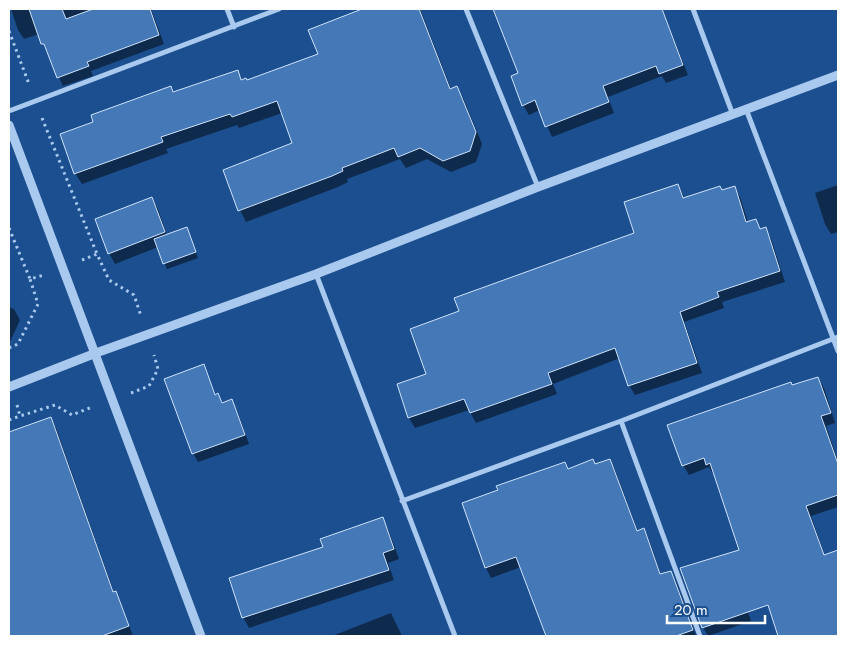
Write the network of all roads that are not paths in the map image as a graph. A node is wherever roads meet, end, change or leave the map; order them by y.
1 (227, 9) edge
2 (279, 9) edge
3 (466, 9) edge
4 (693, 9) edge
5 (234, 26) junction
6 (838, 75) edge
7 (746, 109) junction
8 (9, 111) edge
9 (733, 115) junction
10 (9, 125) edge
11 (538, 187) junction
12 (316, 274) junction
13 (836, 338) edge
14 (838, 351) edge
15 (96, 353) junction
16 (9, 387) edge
17 (621, 421) junction
18 (402, 501) junction
19 (202, 636) edge
20 (455, 636) edge
21 (700, 636) edge

1 - 5 street
2 - 5 street
3 - 11 street
4 - 9 street
5 - 8 street
6 - 7 street
7 - 9 street
7 - 13 street
9 - 11 street
10 - 15 street
11 - 12 street
12 - 15 street
12 - 18 street
13 - 14 street
13 - 17 street
15 - 16 street
15 - 19 street
17 - 18 street
17 - 21 street
18 - 20 street

